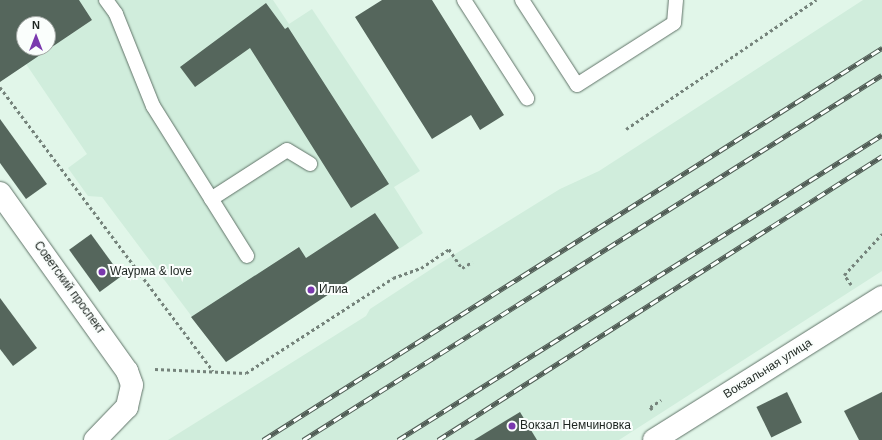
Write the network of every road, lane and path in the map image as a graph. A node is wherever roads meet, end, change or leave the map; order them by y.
1 (106, 0) edge
2 (464, 0) edge
3 (522, 0) edge
4 (676, 0) edge
5 (816, 0) edge
6 (0, 87) edge
7 (527, 98) dead end
8 (626, 129) dead end
9 (310, 164) dead end
10 (0, 193) edge
11 (211, 199) junction
12 (882, 234) edge
13 (247, 256) dead end
14 (472, 262) dead end
15 (854, 291) dead end
16 (882, 297) edge
17 (152, 369) dead end
18 (213, 372) junction
19 (95, 440) edge
20 (654, 440) edge

1 - 11 lane
2 - 7 lane
3 - 4 lane
5 - 8 path
6 - 18 path
9 - 11 lane
10 - 19 street, Советский проспект
11 - 13 lane
12 - 15 path
14 - 18 path
16 - 20 street, Вокзальная улица
17 - 18 path

